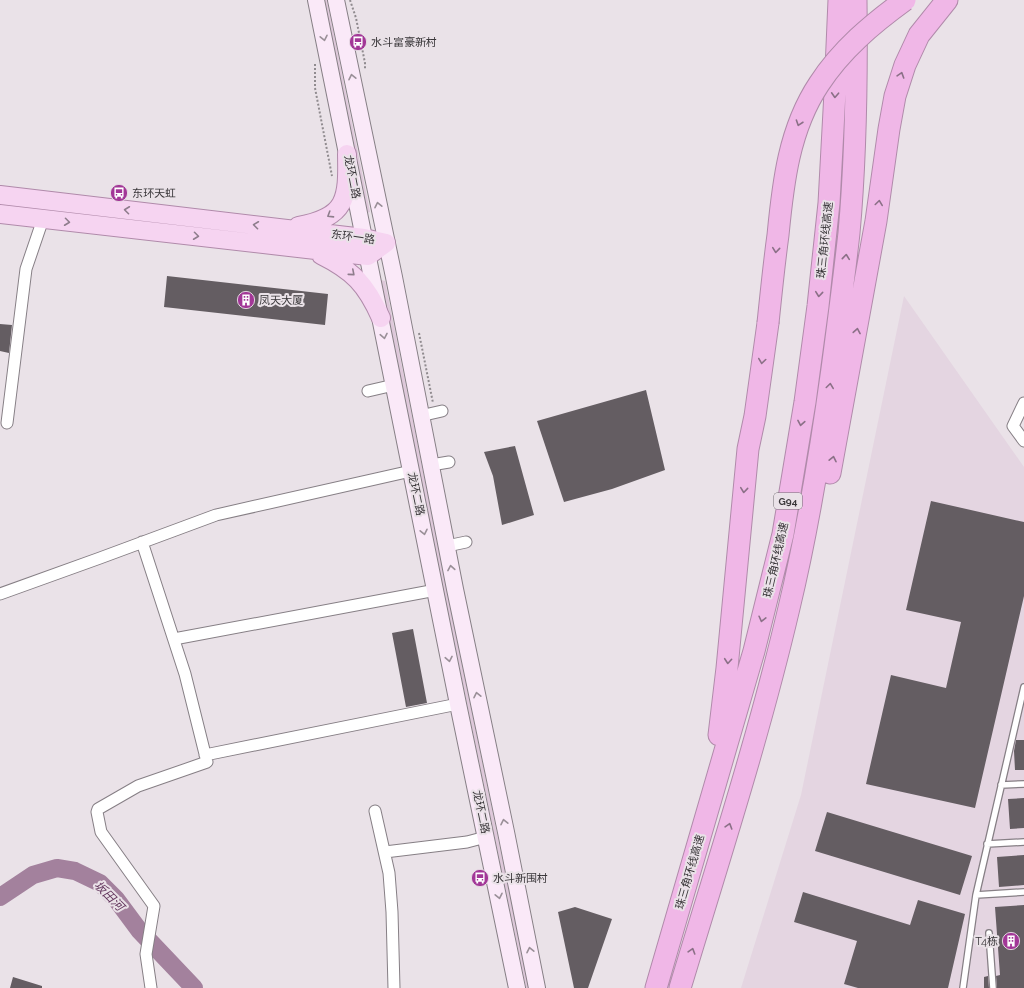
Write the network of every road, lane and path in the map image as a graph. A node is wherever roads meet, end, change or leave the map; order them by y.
1 (316, 0) edge
2 (336, 0) edge
3 (838, 0) edge
4 (856, 0) edge
5 (905, 0) edge
6 (947, 0) edge
7 (315, 63) dead end
8 (347, 154) junction
9 (333, 178) dead end
10 (0, 195) edge
11 (0, 214) edge
12 (43, 219) junction
13 (278, 227) junction
14 (364, 238) junction
15 (386, 243) junction
16 (305, 249) junction
17 (368, 256) junction
18 (380, 318) junction
19 (394, 385) junction
20 (368, 391) dead end
21 (1024, 403) edge
22 (442, 412) dead end
23 (420, 416) junction
24 (7, 423) dead end
25 (1024, 441) edge
26 (449, 462) dead end
27 (431, 465) junction
28 (411, 470) junction
29 (142, 542) junction
30 (466, 542) dead end
31 (447, 546) junction
32 (436, 590) junction
33 (0, 594) edge
34 (174, 639) junction
35 (1024, 687) edge
36 (458, 704) junction
37 (762, 712) junction
38 (205, 755) junction
39 (1024, 784) edge
40 (1001, 785) junction
41 (709, 806) junction
42 (375, 811) dead end
43 (486, 837) junction
44 (1024, 842) edge
45 (987, 844) junction
46 (385, 852) junction
47 (1024, 892) edge
48 (976, 896) junction
49 (989, 933) dead end
50 (151, 988) edge
51 (394, 988) edge
52 (517, 988) edge
53 (537, 988) edge
54 (656, 988) edge
55 (680, 988) edge
56 (963, 988) edge
57 (993, 988) edge

1 -> 8 main road, 龙环二路
15 -> 2 main road, 龙环二路
3 -> 41 highway, 珠三角环线高速 / G94
37 -> 4 highway, 珠三角环线高速 / G94
5 -> 41 highway, bridge
37 -> 6 highway
7 - 9 path
8 -> 13 main road
8 - 14 main road, 龙环二路
13 -> 10 main road, 东环一路
11 - 12 main road, 东环一路
12 -> 16 main road, 东环一路
12 - 24 street
13 - 14 main road, 东环一路
14 - 15 main road, 东环一路
14 - 17 main road, 龙环二路
15 - 17 main road, 东环一路
15 - 23 main road, 龙环二路
16 - 17 main road, 东环一路
16 -> 18 main road
17 - 18 main road, 龙环二路
18 -> 19 main road, 龙环二路
19 - 20 street
19 - 28 main road, 龙环二路
21 - 25 street
22 - 23 street
23 - 27 main road, 龙环二路
26 - 27 street
27 - 31 main road, 龙环二路
28 - 29 street
28 -> 32 main road, 龙环二路
29 - 33 street
29 - 34 street
30 - 31 street
53 -> 31 main road, 龙环二路
32 - 34 street
32 -> 36 main road, 龙环二路
34 - 38 street
35 - 40 lane
36 - 38 street
36 - 43 main road, 龙环二路
55 -> 37 highway, 珠三角环线高速 / G94
38 - 50 street
39 - 40 lane
40 - 45 lane
41 - 54 highway, 珠三角环线高速 / G94
42 - 46 street
43 - 46 street
43 -> 52 main road, 龙环二路
44 - 45 lane
45 - 48 lane
46 - 51 street
47 - 48 lane
48 - 56 lane
49 - 57 lane

